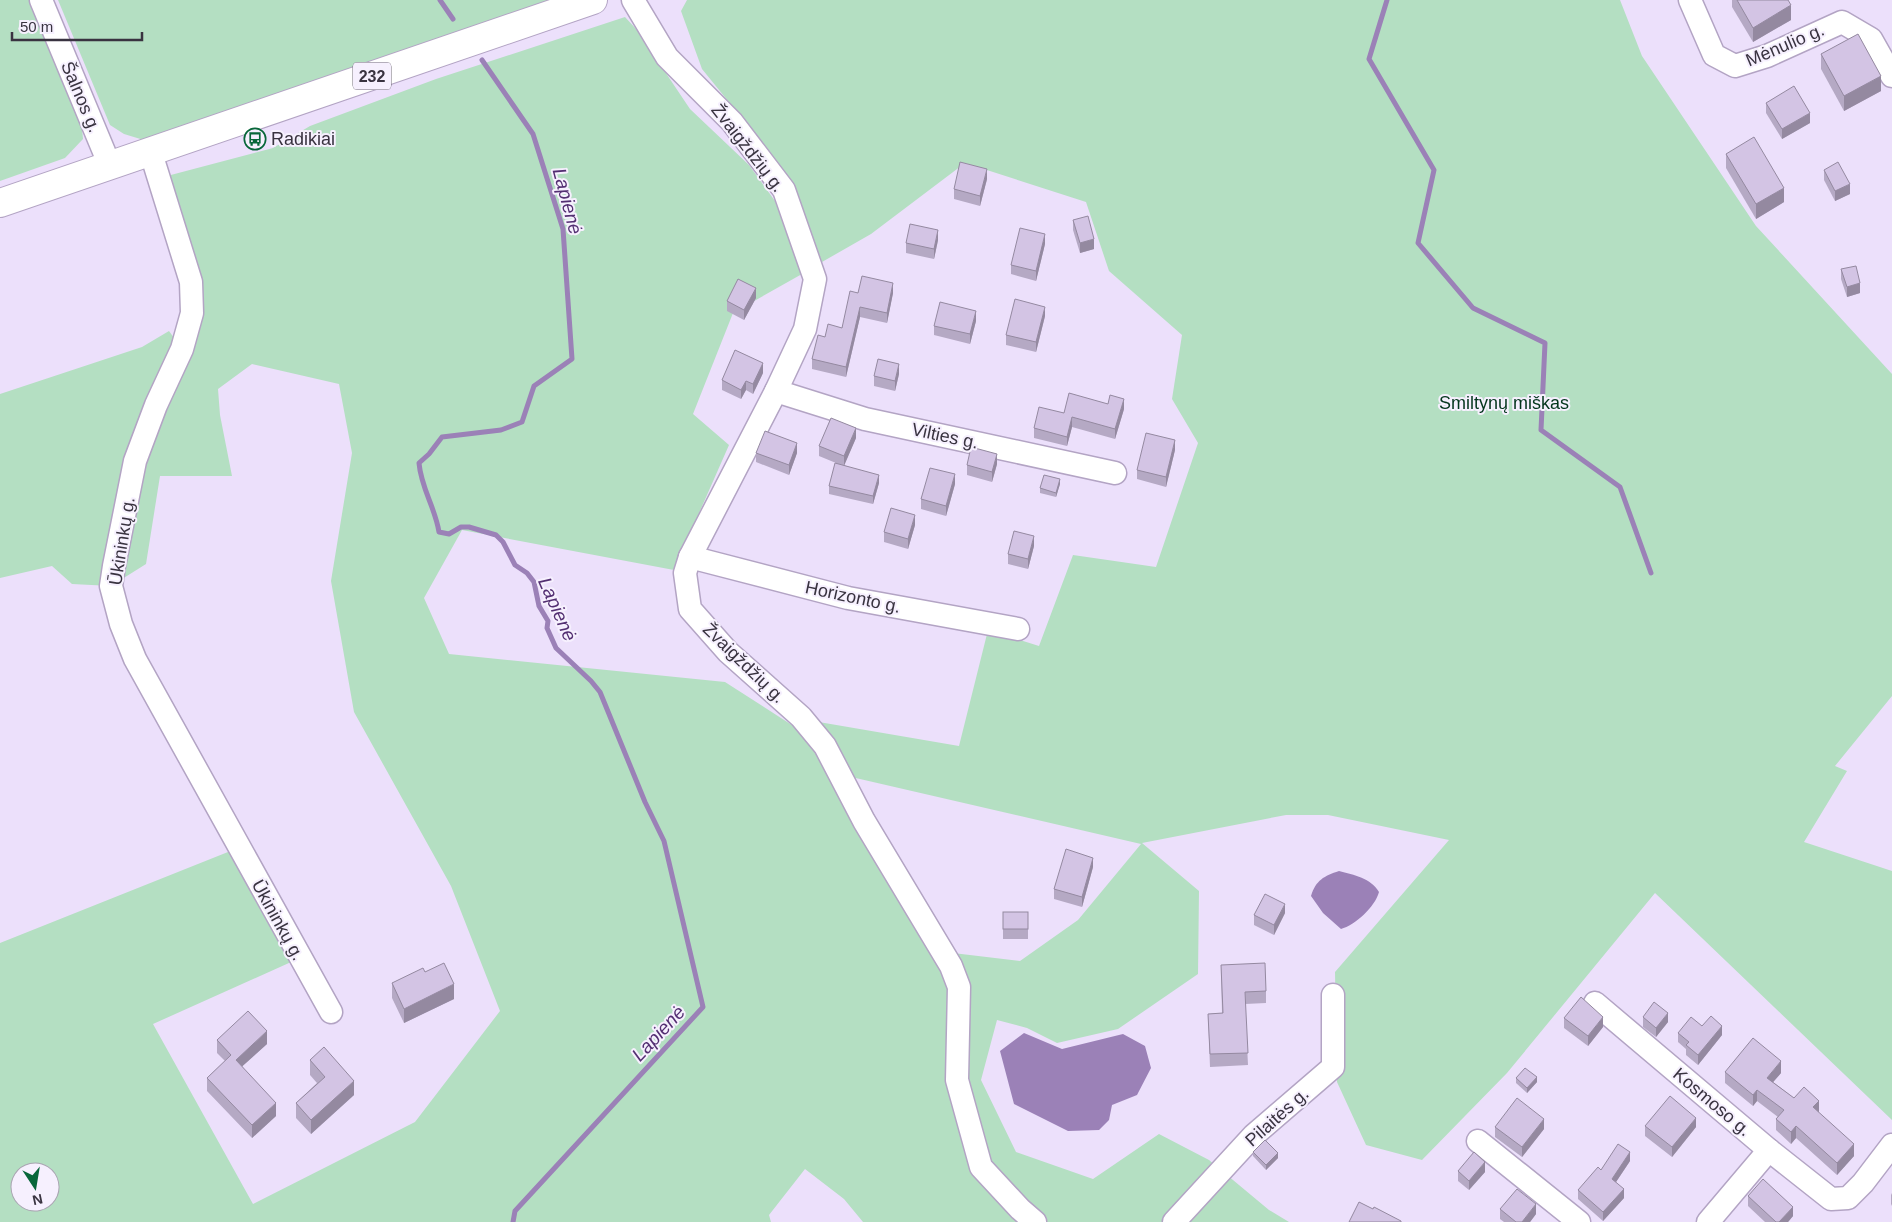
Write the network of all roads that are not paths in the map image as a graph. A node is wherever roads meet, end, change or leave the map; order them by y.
1 (41, 0) edge
2 (592, 0) edge
3 (633, 0) edge
4 (1690, 0) edge
5 (1892, 76) edge
6 (151, 153) junction
7 (110, 166) junction
8 (0, 203) edge
9 (776, 391) junction
10 (1115, 473) dead end
11 (690, 557) junction
12 (1018, 629) dead end
13 (1332, 995) dead end
14 (1595, 1003) dead end
15 (332, 1012) dead end
16 (1478, 1141) dead end
17 (1892, 1145) edge
18 (1769, 1150) junction
19 (1035, 1222) edge
20 (1174, 1222) edge
21 (1579, 1222) edge
22 (1708, 1222) edge

1 - 7 street, Šalnos g.
2 - 6 main road, 232
3 - 9 street, Žvaigždžių g.
4 - 5 street, Mėnulio g.
6 - 7 main road, 232
6 - 15 street, Ūkininkų g.
7 - 8 main road, 232
9 - 10 street, Vilties g.
9 - 11 street, Žvaigždžių g.
11 - 12 street, Horizonto g.
11 - 19 street, Žvaigždžių g.
13 - 20 street, Pilaitės g.
14 - 18 street, Kosmoso g.
16 - 21 street
17 - 18 street, Kosmoso g.
18 - 22 street

